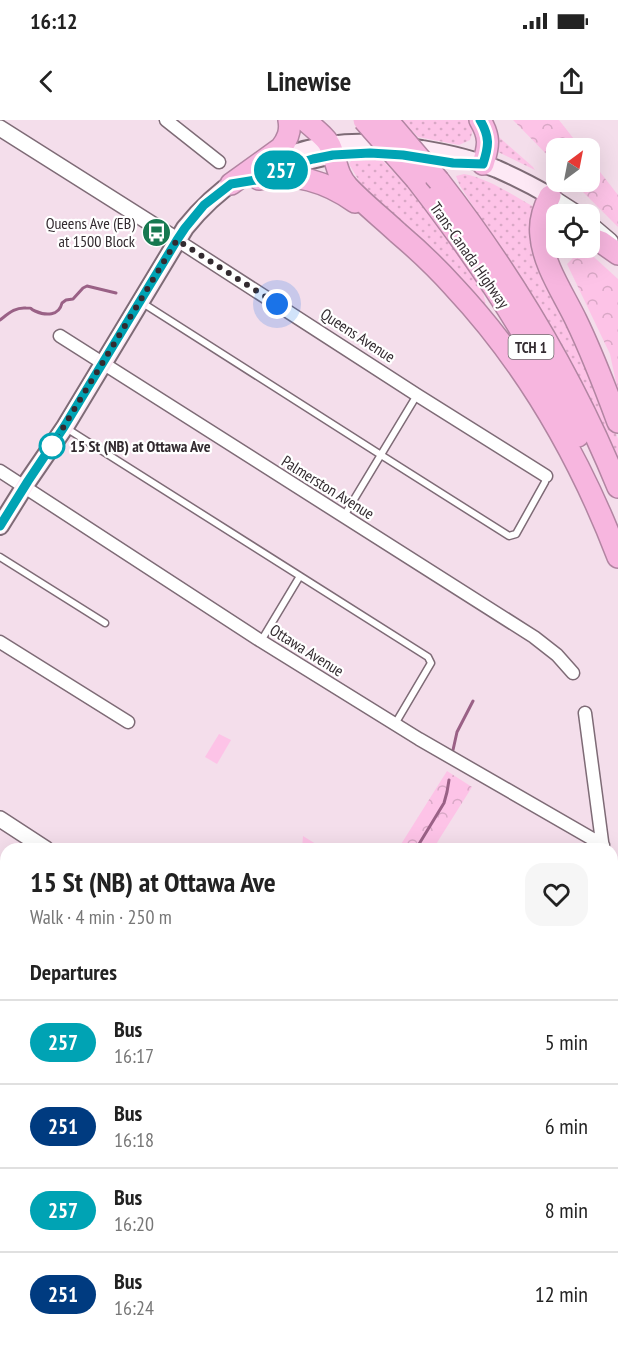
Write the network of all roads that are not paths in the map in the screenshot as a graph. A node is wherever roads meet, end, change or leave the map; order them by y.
1 (166, 120) edge
2 (289, 120) edge
3 (305, 120) edge
4 (364, 120) edge
5 (387, 120) edge
6 (480, 120) edge
7 (0, 128) edge
8 (331, 149) junction
9 (219, 162) dead end
10 (483, 164) junction
11 (259, 180) junction
12 (231, 184) junction
13 (550, 196) junction
14 (562, 204) edge
15 (381, 218) junction
16 (600, 234) edge
17 (177, 240) junction
18 (600, 242) edge
19 (618, 252) edge
20 (555, 258) edge
21 (141, 302) junction
22 (575, 318) junction
23 (60, 336) dead end
24 (103, 364) junction
25 (417, 395) junction
26 (618, 422) edge
27 (64, 427) junction
28 (381, 456) junction
29 (0, 471) edge
30 (546, 476) joint
31 (25, 487) junction
32 (618, 487) edge
33 (344, 516) junction
34 (0, 526) edge
35 (618, 531) edge
36 (0, 557) edge
37 (618, 557) edge
38 (300, 576) junction
39 (105, 623) dead end
40 (261, 641) junction
41 (0, 642) edge
42 (573, 673) dead end
43 (585, 713) dead end
44 (128, 722) dead end
45 (395, 724) junction
46 (0, 819) edge
47 (37, 843) edge
48 (596, 843) edge
49 (602, 843) edge

1 - 9 street
2 - 12 highway
3 - 8 highway
4 - 35 highway, Trans-Canada Highway / TCH 1, bridge
5 - 32 highway, Trans-Canada Highway / TCH 1, bridge
6 - 10 highway
7 - 17 street, Queens Avenue
8 - 10 main road
8 - 11 main road
8 - 12 main road
8 - 15 highway
10 - 13 main road
11 - 12 main road
11 - 15 highway
12 - 17 main road
13 - 14 street
13 - 22 highway
15 - 37 highway
16 - 19 street
17 - 21 main road
17 - 25 street, Queens Avenue
18 - 19 highway
20 - 22 highway
21 - 24 main road
21 - 28 lane
22 - 26 highway
23 - 24 street, Palmerston Avenue
24 - 27 main road
24 - 33 street, Palmerston Avenue
25 - 28 lane
25 - 30 street, Queens Avenue
27 - 31 main road
27 - 38 lane
28 - 30 lane
28 - 33 lane
29 - 31 street, Ottawa Avenue
31 - 34 main road
31 - 40 street, Ottawa Avenue
33 - 42 street, Palmerston Avenue
36 - 39 lane
38 - 40 lane
38 - 45 lane
40 - 45 street, Ottawa Avenue
41 - 44 street
43 - 49 street
45 - 48 street, Ottawa Avenue
46 - 47 street

